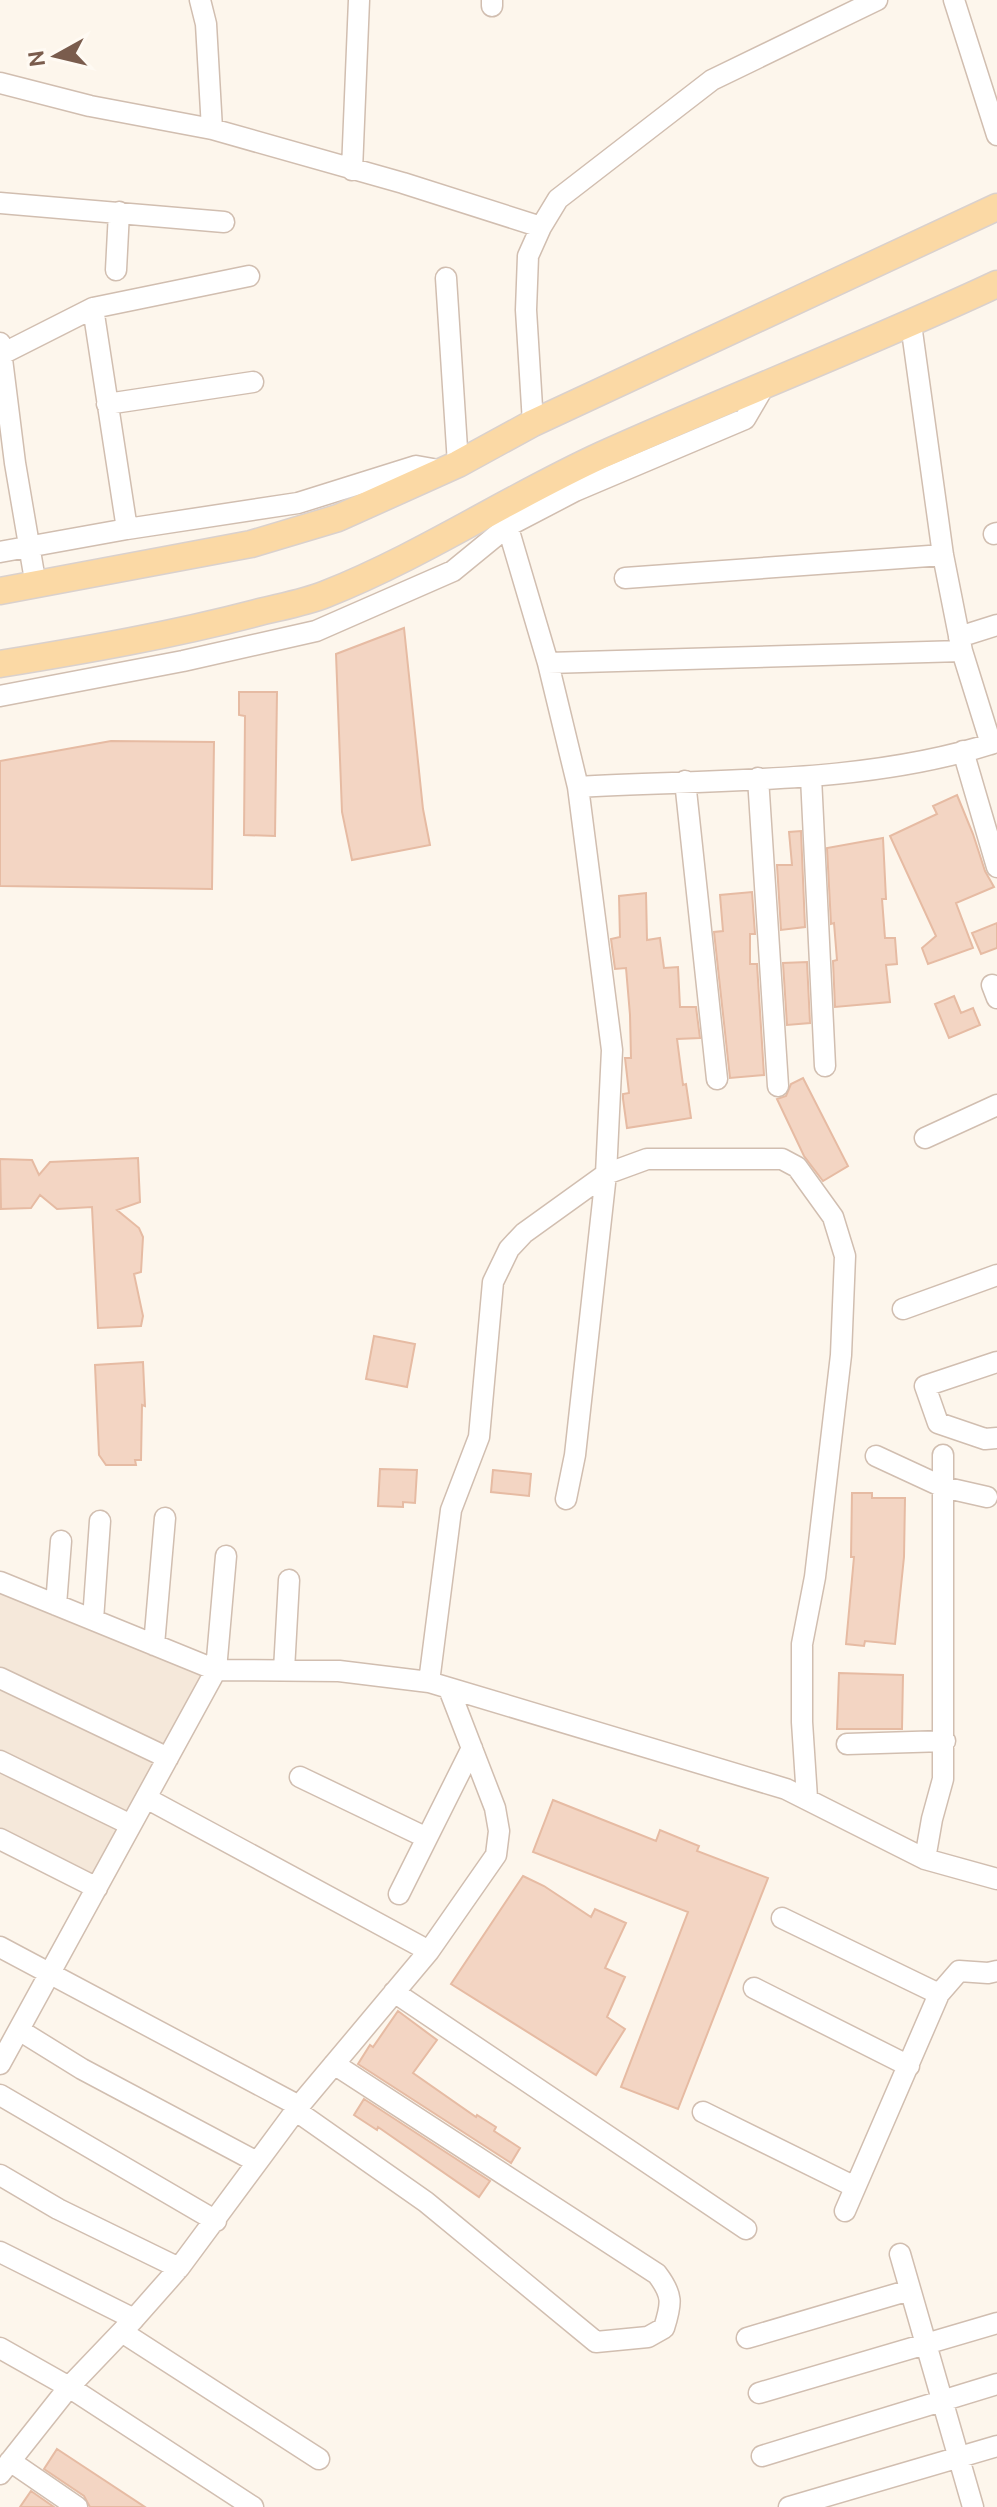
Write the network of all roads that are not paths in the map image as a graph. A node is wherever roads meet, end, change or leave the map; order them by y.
1 (200, 0) edge
2 (359, 0) edge
3 (877, 0) edge
4 (954, 0) edge
5 (0, 83) edge
6 (212, 129) junction
7 (997, 135) edge
8 (352, 170) junction
9 (0, 203) edge
10 (997, 207) edge
11 (119, 212) junction
12 (224, 222) dead end
13 (541, 227) junction
14 (116, 270) dead end
15 (249, 276) dead end
16 (446, 278) dead end
17 (997, 284) edge
18 (93, 308) junction
19 (911, 324) junction
20 (1, 348) edge
21 (253, 382) dead end
22 (766, 383) junction
23 (107, 404) junction
24 (533, 423) junction
25 (451, 468) junction
26 (529, 490) junction
27 (575, 491) junction
28 (505, 515) junction
29 (127, 529) junction
30 (29, 547) junction
31 (0, 552) edge
32 (943, 555) junction
33 (625, 578) dead end
34 (36, 586) junction
35 (0, 591) edge
36 (258, 612) junction
37 (997, 625) edge
38 (263, 642) junction
39 (961, 644) junction
40 (548, 663) junction
41 (0, 664) edge
42 (0, 696) edge
43 (994, 743) edge
44 (963, 751) junction
45 (811, 777) junction
46 (758, 778) junction
47 (685, 781) junction
48 (578, 787) junction
49 (997, 867) edge
50 (825, 1066) dead end
51 (717, 1079) dead end
52 (778, 1086) dead end
53 (997, 1105) edge
54 (925, 1138) dead end
55 (606, 1174) junction
56 (997, 1275) edge
57 (903, 1309) dead end
58 (997, 1362) edge
59 (997, 1438) edge
60 (943, 1455) dead end
61 (876, 1456) dead end
62 (943, 1487) junction
63 (987, 1497) dead end
64 (566, 1499) dead end
65 (165, 1518) dead end
66 (100, 1521) dead end
67 (61, 1541) dead end
68 (226, 1556) dead end
69 (289, 1580) dead end
70 (0, 1582) edge
71 (56, 1605) junction
72 (93, 1620) junction
73 (154, 1645) junction
74 (216, 1670) junction
75 (284, 1670) junction
76 (0, 1678) edge
77 (429, 1682) junction
78 (449, 1689) junction
79 (945, 1741) junction
80 (847, 1744) dead end
81 (472, 1748) junction
82 (168, 1758) junction
83 (0, 1761) edge
84 (300, 1777) dead end
85 (146, 1798) junction
86 (807, 1798) junction
87 (131, 1825) junction
88 (427, 1838) junction
89 (0, 1839) edge
90 (925, 1859) junction
91 (997, 1879) edge
92 (97, 1888) junction
93 (399, 1894) dead end
94 (782, 1918) dead end
95 (0, 1947) edge
96 (429, 1951) junction
97 (997, 1971) edge
98 (51, 1972) junction
99 (754, 1988) dead end
100 (394, 1992) junction
101 (939, 1994) junction
102 (10, 2038) edge
103 (0, 2064) edge
104 (334, 2064) junction
105 (909, 2066) junction
106 (0, 2095) edge
107 (297, 2108) junction
108 (703, 2112) dead end
109 (257, 2162) junction
110 (0, 2175) edge
111 (855, 2187) junction
112 (845, 2211) dead end
113 (216, 2221) junction
114 (746, 2229) dead end
115 (0, 2252) edge
116 (900, 2254) dead end
117 (179, 2268) junction
118 (910, 2290) junction
119 (997, 2323) edge
120 (128, 2325) junction
121 (747, 2338) dead end
122 (926, 2344) junction
123 (0, 2348) edge
124 (997, 2384) edge
125 (69, 2387) junction
126 (759, 2393) dead end
127 (943, 2402) junction
128 (997, 2446) edge
129 (762, 2456) dead end
130 (959, 2457) junction
131 (319, 2459) dead end
132 (5, 2467) edge
133 (77, 2507) edge
134 (253, 2507) edge
135 (789, 2507) edge
136 (973, 2507) edge

1 - 6 street
2 - 8 street
3 - 13 street
4 - 7 street
5 - 6 street
6 - 8 street
8 - 13 street
9 - 11 street
10 - 24 main road
11 - 12 street
11 - 14 street
13 - 24 street
15 - 18 street
16 - 25 street
17 - 19 main road
18 - 20 street
18 - 23 street
19 - 22 main road
19 - 32 street
20 - 30 street
21 - 23 street
22 - 26 main road
22 - 27 street
23 - 29 street
24 - 25 main road
25 - 29 street
25 - 34 main road
26 - 27 street
26 - 28 main road
27 - 28 street
28 - 36 main road
28 - 38 street
28 - 40 street
29 - 30 street
30 - 31 street
30 - 34 street
32 - 33 street
32 - 39 street
34 - 35 main road
36 - 38 street
36 - 41 main road
37 - 39 street
38 - 42 street
39 - 40 street
39 - 43 street
40 - 48 street
43 - 44 street
44 - 45 street
44 - 49 street
45 - 46 street
45 - 50 street
46 - 47 street
46 - 52 street
47 - 48 street
47 - 51 street
48 - 55 street
53 - 54 street
55 - 64 street
55 - 77 street
55 - 86 street
56 - 57 street
58 - 59 street
60 - 62 street
61 - 62 street
62 - 63 street
62 - 79 street
65 - 73 street
66 - 72 street
67 - 71 street
68 - 74 street
69 - 75 street
70 - 71 street
71 - 72 street
72 - 73 street
73 - 74 street
74 - 75 street
74 - 82 street
75 - 77 street
76 - 82 street
77 - 78 street
78 - 81 street
78 - 86 street
79 - 80 street
79 - 90 street
81 - 88 street
81 - 96 street
82 - 85 street
83 - 87 street
84 - 88 street
85 - 87 street
85 - 96 street
86 - 90 street
87 - 92 street
88 - 93 street
89 - 92 street
90 - 91 street
92 - 98 street
94 - 101 street
95 - 98 street
96 - 100 street
97 - 101 street
98 - 102 street
98 - 107 street
99 - 105 street
100 - 104 street
100 - 114 street
101 - 105 street
102 - 103 street
102 - 109 street
104 - 107 street
104 - 107 street
105 - 111 street
106 - 113 street
107 - 109 street
108 - 111 street
109 - 113 street
110 - 117 street
111 - 112 street
113 - 117 street
115 - 120 street
116 - 118 street
117 - 120 street
118 - 121 street
118 - 122 street
119 - 122 street
120 - 125 street
120 - 131 street
122 - 126 street
122 - 127 street
123 - 125 street
124 - 127 street
125 - 132 street
125 - 134 street
127 - 129 street
127 - 130 street
128 - 130 street
130 - 135 street
130 - 136 street
132 - 133 street

